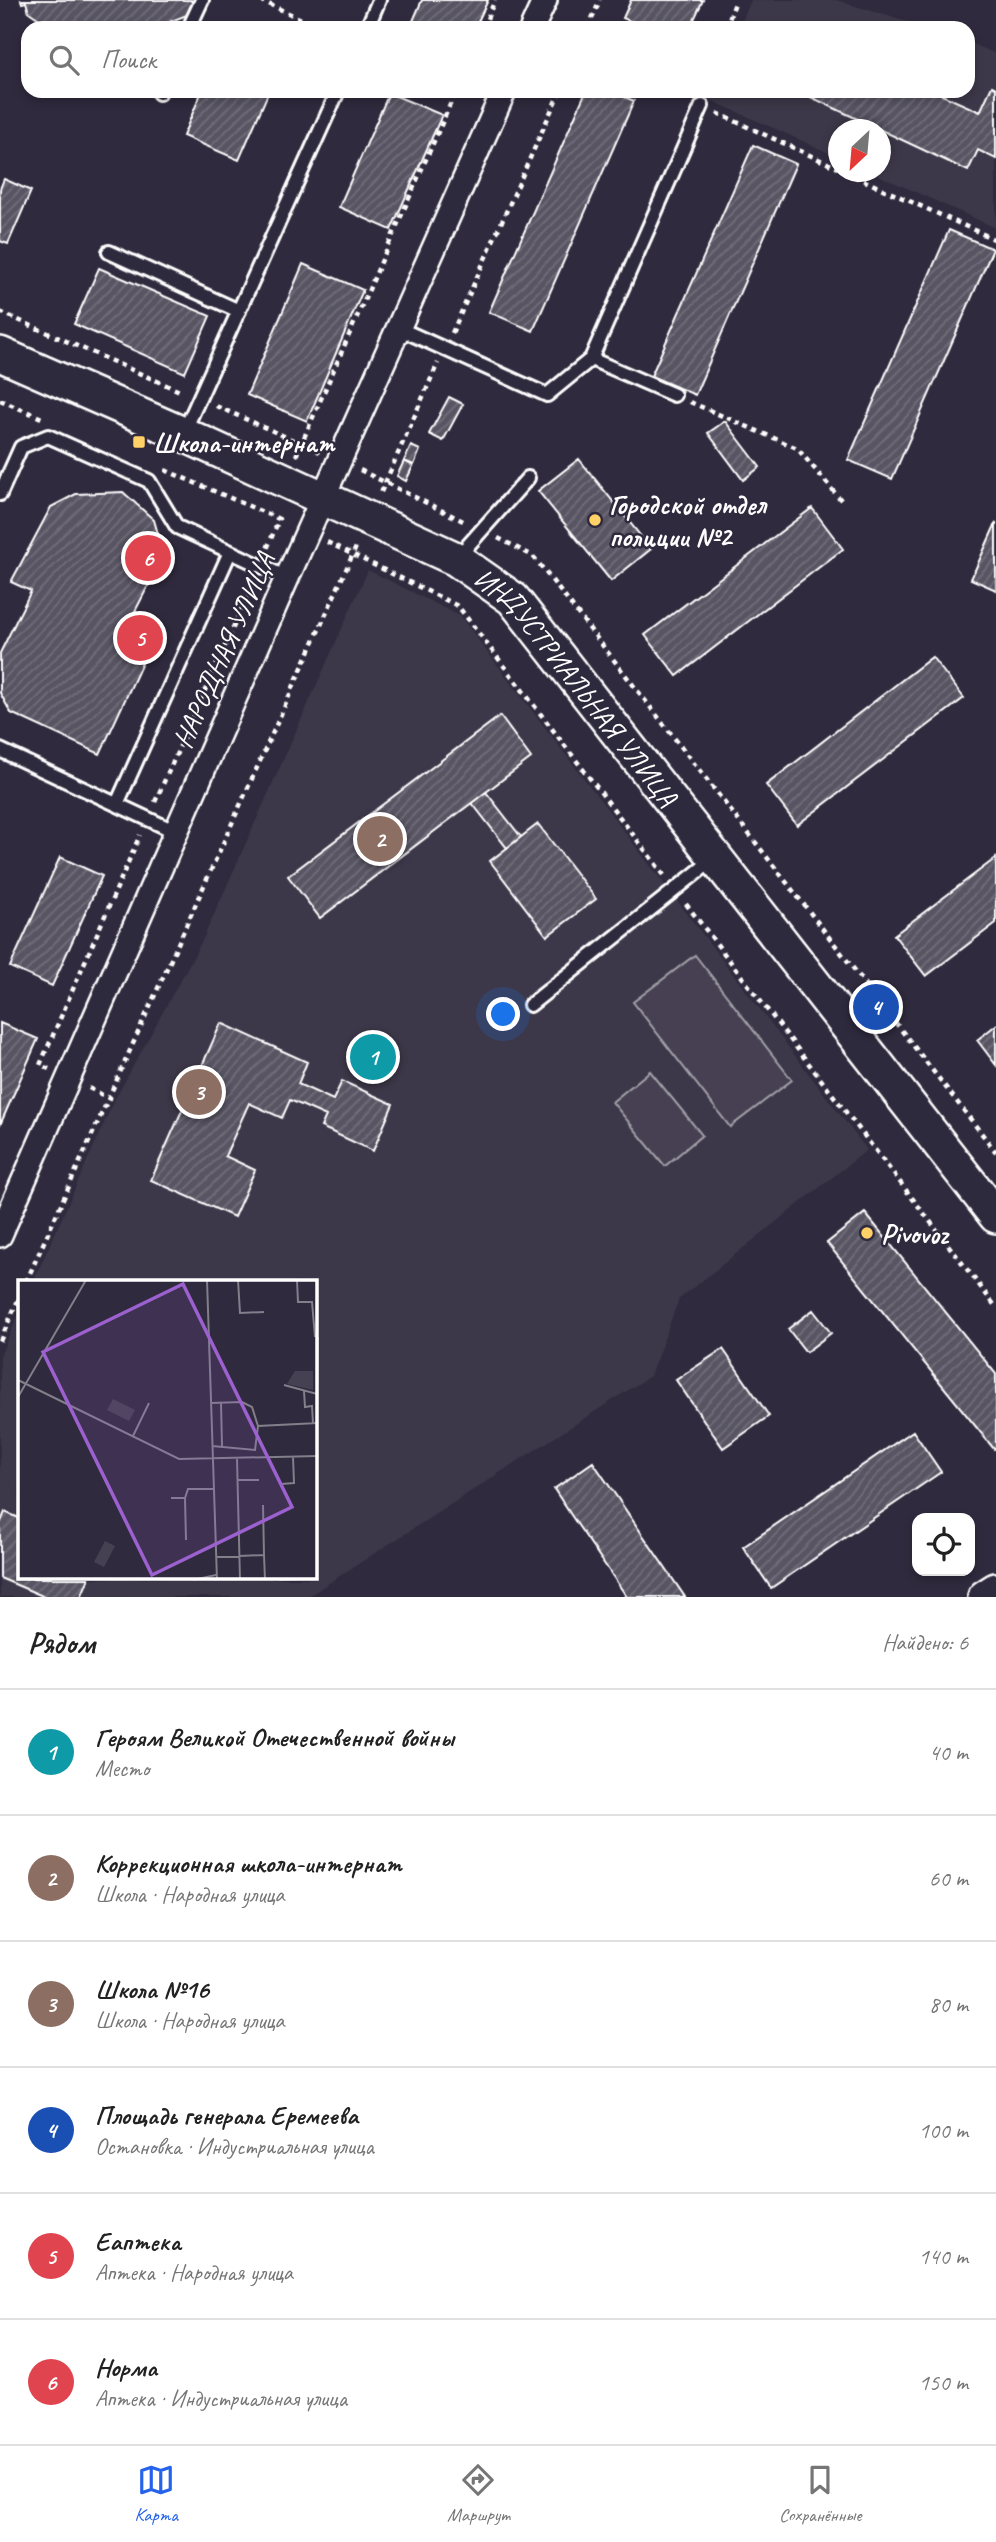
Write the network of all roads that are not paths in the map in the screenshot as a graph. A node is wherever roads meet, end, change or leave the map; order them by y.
1 (202, 0) edge
2 (379, 0) edge
3 (545, 0) edge
4 (192, 21) edge
5 (370, 21) edge
6 (536, 21) edge
7 (335, 98) edge
8 (501, 98) edge
9 (702, 106) road end
10 (108, 252) dead end
11 (239, 311) junction
12 (398, 328) junction
13 (0, 354) edge
14 (591, 359) junction
15 (674, 395) road end
16 (183, 434) junction
17 (528, 478) dead end
18 (0, 494) edge
19 (322, 498) junction
20 (230, 552) junction
21 (456, 559) junction
22 (287, 578) junction
23 (0, 750) edge
24 (117, 804) junction
25 (176, 832) junction
26 (715, 858) junction
27 (530, 1005) dead end
28 (996, 1216) edge
29 (0, 1234) edge
30 (996, 1590) edge
31 (985, 1597) edge

1 - 4 lane
2 - 5 lane
3 - 6 street
7 - 11 lane
8 - 12 street, НАРОДНАЯ УЛИЦА
9 - 14 lane
10 - 11 lane
11 - 16 lane
12 - 14 lane
12 - 19 street, НАРОДНАЯ УЛИЦА
13 - 16 street, ИНДУСТРИАЛЬНАЯ УЛИЦА
14 - 15 lane
16 - 19 street, ИНДУСТРИАЛЬНАЯ УЛИЦА
17 - 21 lane
18 - 20 lane
19 - 21 street, ИНДУСТРИАЛЬНАЯ УЛИЦА
19 - 22 street, НАРОДНАЯ УЛИЦА
20 - 22 lane
20 - 24 lane
21 - 26 street, ИНДУСТРИАЛЬНАЯ УЛИЦА
22 - 25 street, НАРОДНАЯ УЛИЦА
23 - 24 lane
24 - 25 lane
25 - 29 street, НАРОДНАЯ УЛИЦА
26 - 27 lane
26 - 28 street, ИНДУСТРИАЛЬНАЯ УЛИЦА
30 - 31 street

